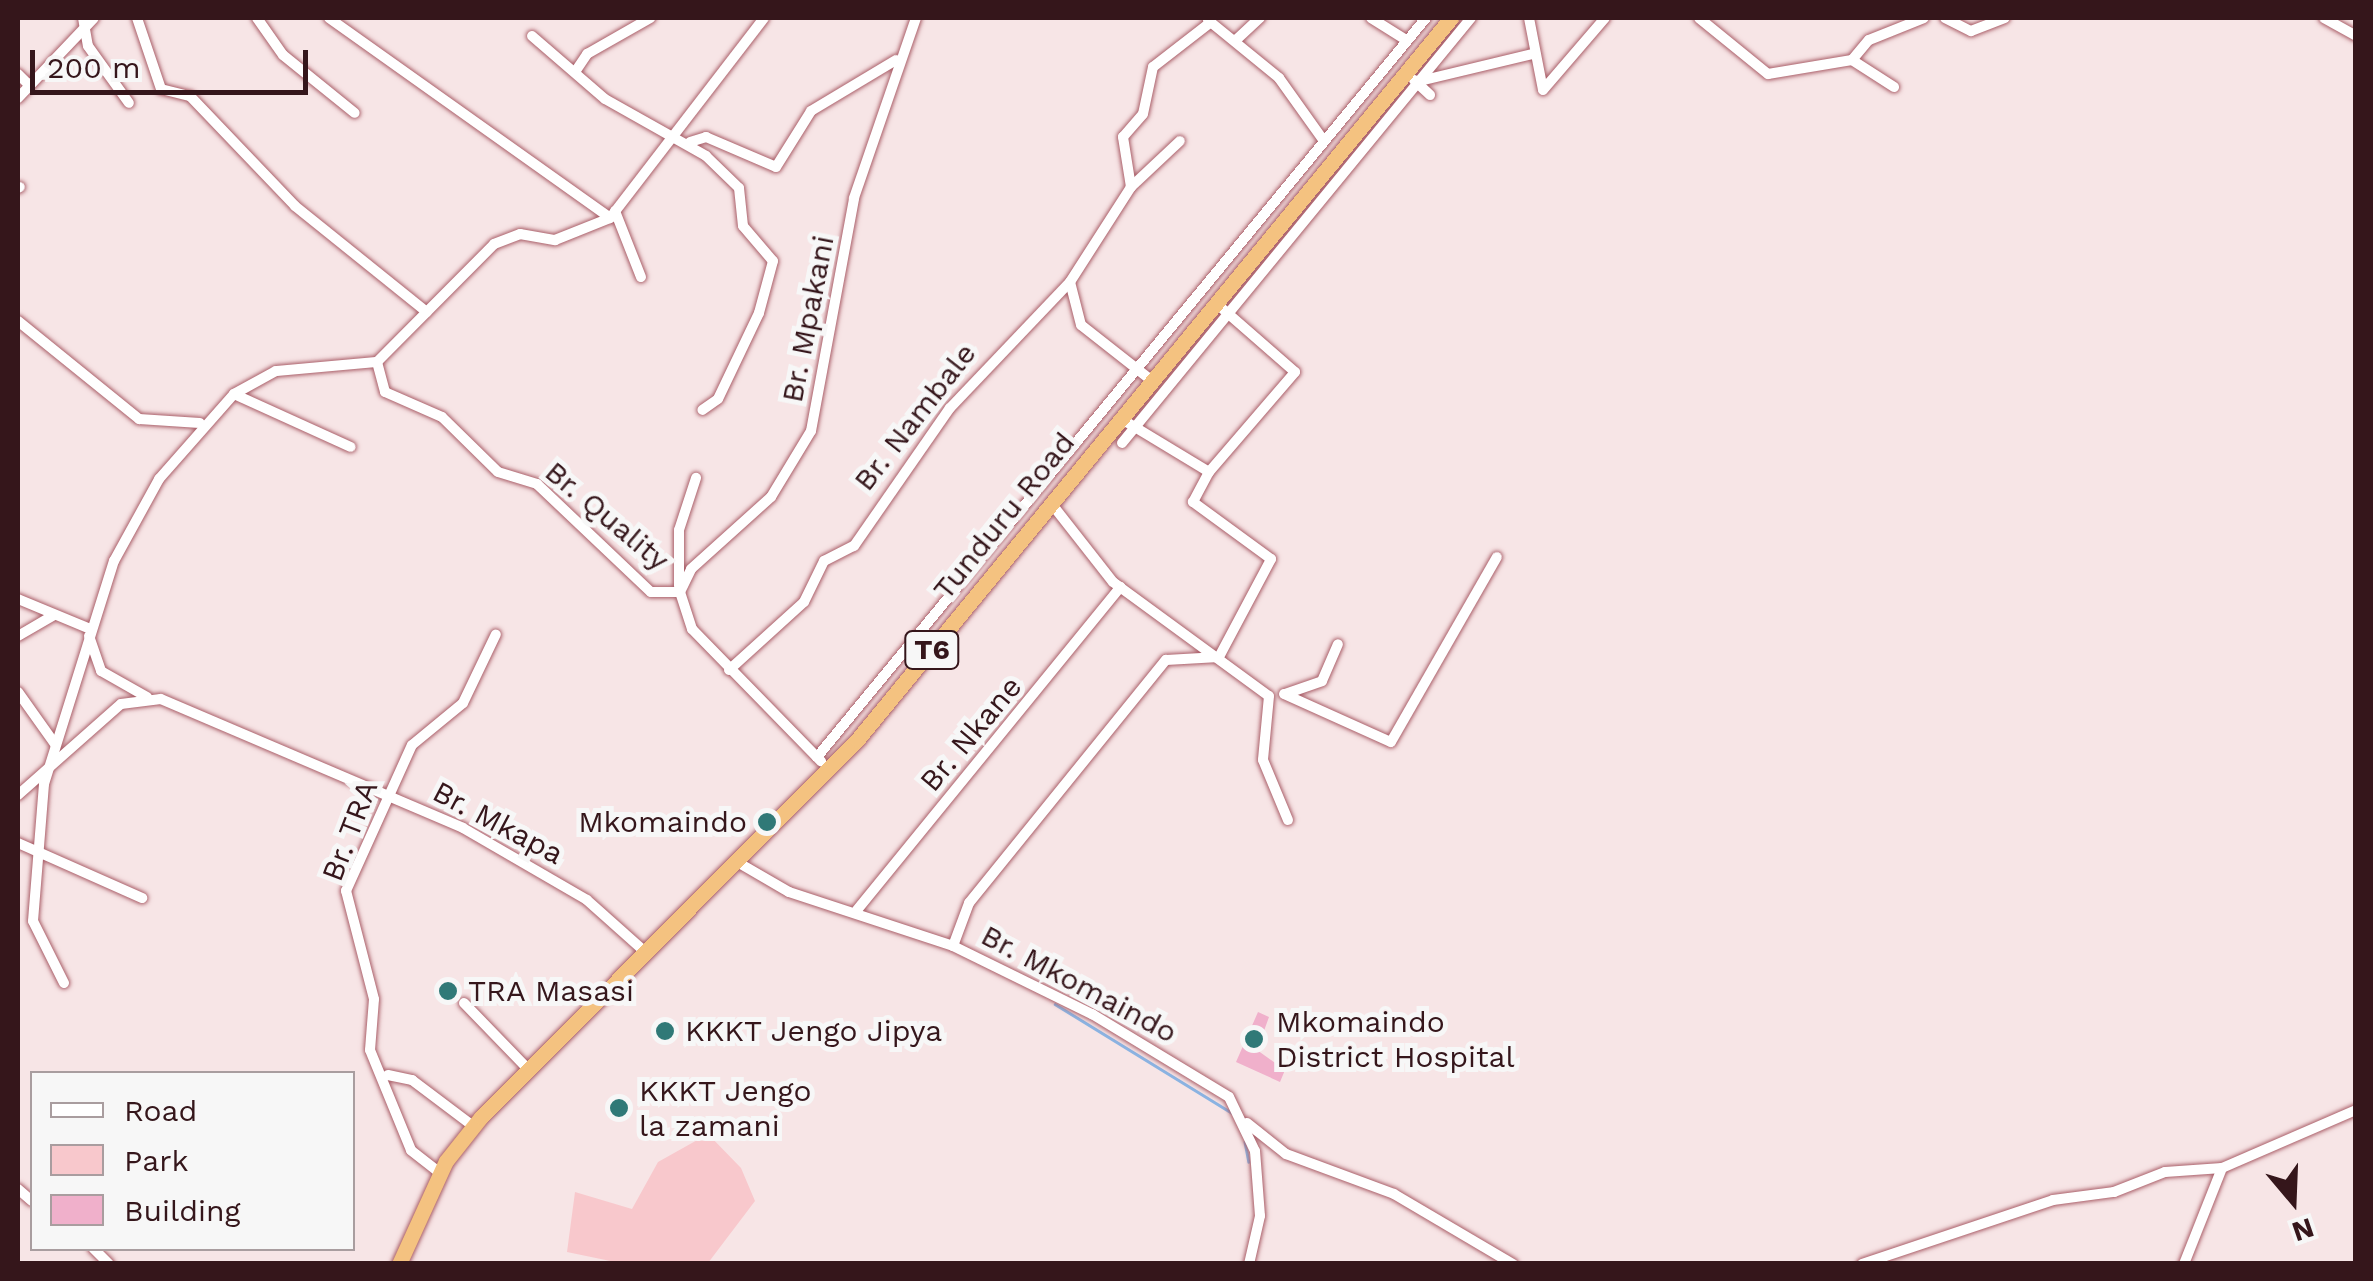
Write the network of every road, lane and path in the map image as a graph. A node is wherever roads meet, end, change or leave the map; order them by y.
1 (137, 18) edge
2 (257, 18) edge
3 (329, 18) edge
4 (650, 18) edge
5 (764, 18) edge
6 (916, 18) edge
7 (1260, 18) edge
8 (1370, 18) edge
9 (1426, 18) edge
10 (1451, 18) edge
11 (1471, 18) edge
12 (1529, 18) edge
13 (1605, 18) edge
14 (1699, 18) edge
15 (1924, 18) edge
16 (1945, 18) edge
17 (2005, 18) edge
18 (2324, 18) edge
19 (88, 20) edge
20 (1208, 20) edge
21 (532, 36) dead end
22 (2356, 36) edge
23 (1236, 40) junction
24 (1406, 40) junction
25 (1532, 54) junction
26 (896, 60) junction
27 (1852, 60) junction
28 (575, 72) junction
29 (18, 74) edge
30 (1412, 78) junction
31 (29, 85) junction
32 (1894, 87) dead end
33 (1430, 95) dead end
34 (18, 98) edge
35 (129, 102) dead end
36 (355, 113) dead end
37 (680, 134) junction
38 (1180, 141) dead end
39 (1324, 141) junction
40 (690, 142) junction
41 (1132, 186) junction
42 (612, 215) junction
43 (642, 277) dead end
44 (1070, 282) junction
45 (1217, 304) junction
46 (427, 312) junction
47 (1232, 314) junction
48 (18, 321) edge
49 (377, 362) junction
50 (1134, 370) junction
51 (1150, 380) junction
52 (234, 394) junction
53 (702, 410) dead end
54 (1119, 417) junction
55 (200, 423) junction
56 (1135, 426) junction
57 (1122, 443) dead end
58 (351, 447) dead end
59 (1209, 472) junction
60 (696, 478) dead end
61 (1050, 502) junction
62 (1497, 557) dead end
63 (1120, 586) junction
64 (680, 592) junction
65 (18, 599) edge
66 (54, 614) junction
67 (90, 632) junction
68 (496, 634) dead end
69 (18, 636) edge
70 (1338, 644) dead end
71 (1219, 657) junction
72 (729, 670) junction
73 (18, 692) edge
74 (1284, 694) junction
75 (1269, 696) junction
76 (146, 697) junction
77 (55, 744) junction
78 (823, 763) junction
79 (50, 765) junction
80 (18, 795) edge
81 (388, 798) junction
82 (1288, 820) dead end
83 (18, 843) edge
84 (36, 852) junction
85 (739, 863) junction
86 (142, 898) dead end
87 (856, 910) junction
88 (953, 946) junction
89 (643, 950) junction
90 (64, 983) dead end
91 (464, 1003) dead end
92 (524, 1066) junction
93 (388, 1075) junction
94 (2356, 1110) edge
95 (1246, 1123) junction
96 (474, 1126) junction
97 (2222, 1168) junction
98 (440, 1173) junction
99 (399, 1264) edge
100 (1249, 1264) edge
101 (1513, 1264) edge
102 (1862, 1264) edge
103 (2184, 1264) edge

1 - 46 street
2 - 36 street
3 - 42 street
4 - 28 street
5 - 37 street
6 - 26 street, Br. Mpakani
7 - 23 street
8 - 24 street
9 - 24 street
10 - 30 highway, Tunduru Road / T6
11 - 30 street
12 - 25 street
13 - 25 street
14 - 27 street
15 - 27 street
16 - 17 street
18 - 22 street
19 - 31 street
19 - 35 street
20 - 23 street
20 - 41 street
21 - 28 street
23 - 39 street
24 - 39 street
25 - 30 street
26 - 40 street
26 - 64 street, Br. Mpakani
27 - 32 street
28 - 37 street
29 - 31 street
30 - 33 street
30 - 45 highway, Tunduru Road / T6
30 - 47 street
31 - 34 street
37 - 40 street
37 - 42 street
38 - 41 street, Br. Nambale
39 - 50 street
40 - 53 street
41 - 44 street, Br. Nambale
42 - 43 street
42 - 46 street
44 - 50 street
44 - 72 street, Br. Nambale
45 - 47 street
45 - 51 highway, Tunduru Road / T6
46 - 49 street
47 - 56 street
47 - 59 street
48 - 55 street
49 - 52 street
49 - 64 street, Br. Quality
50 - 51 street
50 - 78 street
51 - 54 highway, Tunduru Road / T6
52 - 55 street
52 - 58 street
54 - 56 street
54 - 61 highway, Tunduru Road / T6
55 - 67 street
56 - 57 street
56 - 59 street
59 - 71 street
60 - 64 street
61 - 63 street
61 - 78 highway, Tunduru Road / T6
62 - 74 street
63 - 71 street
63 - 87 street, Br. Nkane
64 - 72 street, Br. Quality
65 - 66 street
66 - 67 street
66 - 69 street
67 - 76 street, Br. Mkapa
67 - 77 street
68 - 81 street, Br. TRA
70 - 74 street
71 - 75 street
71 - 88 street
72 - 78 street, Br. Quality
73 - 77 street
74 - 75 street
75 - 82 street
76 - 79 street
76 - 81 street, Br. Mkapa
77 - 79 street
78 - 85 highway, Tunduru Road / T6
79 - 80 street
79 - 84 street
81 - 89 street, Br. Mkapa
81 - 93 street, Br. TRA
83 - 84 street
84 - 86 street
84 - 90 street
85 - 87 street, Br. Mkomaindo
85 - 89 highway, Tunduru Road / T6
87 - 88 street, Br. Mkomaindo
88 - 95 street, Br. Mkomaindo
89 - 92 highway, Tunduru Road / T6
91 - 92 street
92 - 96 highway, Tunduru Road / T6
93 - 96 street
93 - 98 street, Br. TRA
94 - 97 street
95 - 100 street
95 - 101 street, Br. Mkomaindo
96 - 98 highway, Tunduru Road / T6
97 - 102 street
97 - 103 street
98 - 99 highway, Tunduru Road / T6

